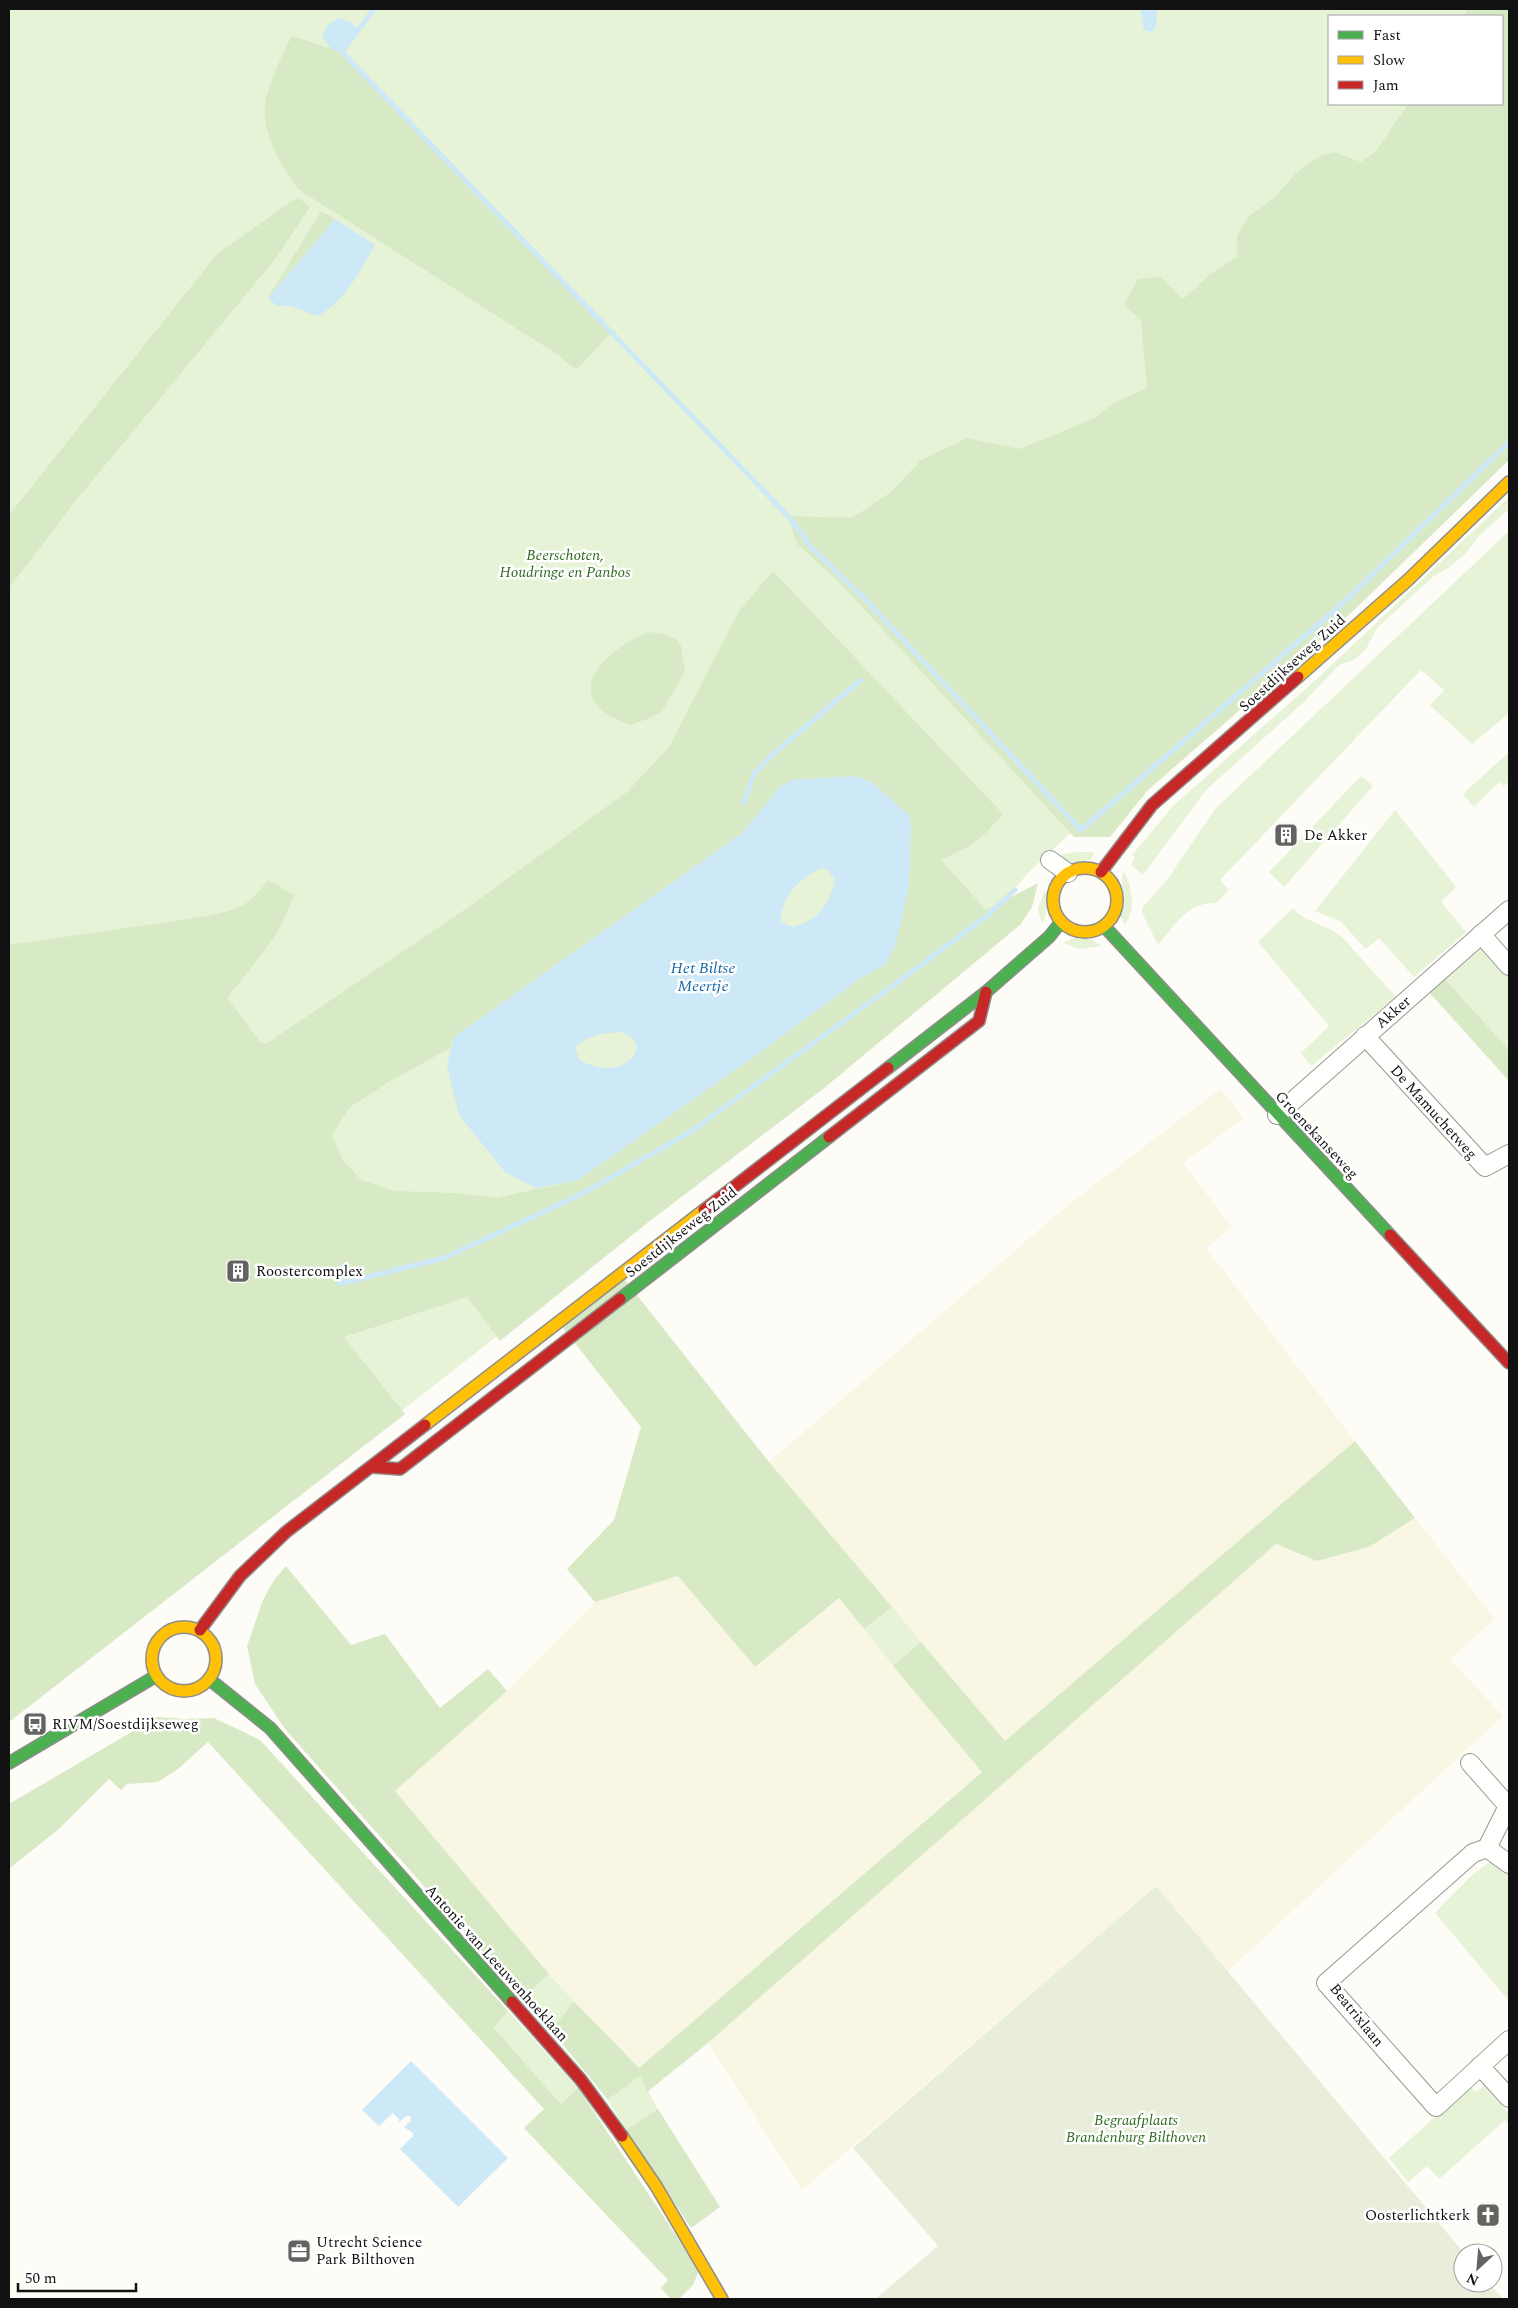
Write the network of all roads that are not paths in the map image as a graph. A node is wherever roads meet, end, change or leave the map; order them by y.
1 (1509, 482) edge
2 (1050, 860) dead end
3 (1101, 872) junction
4 (1068, 873) junction
5 (1509, 910) edge
6 (1062, 922) junction
7 (1104, 926) junction
8 (1481, 934) junction
9 (1509, 966) edge
10 (986, 992) junction
11 (1365, 1036) junction
12 (1277, 1115) junction
13 (1509, 1154) edge
14 (1509, 1363) edge
15 (373, 1467) junction
16 (200, 1630) junction
17 (156, 1676) junction
18 (209, 1679) junction
19 (9, 1763) edge
20 (1470, 1763) dead end
21 (1487, 1848) junction
22 (1509, 1864) edge
23 (1509, 2040) edge
24 (1480, 2066) junction
25 (1509, 2098) edge
26 (722, 2299) edge

1 - 3 main road, Soestdijkseweg Zuid
2 - 4 street
3 - 4 main road
3 - 7 main road
4 - 6 main road
5 - 8 street, Akker
6 - 7 main road
6 - 10 main road, Soestdijkseweg Zuid
7 - 12 main road, Groenekanseweg
8 - 9 street
8 - 11 street, Akker
10 - 15 main road, Soestdijkseweg Zuid
10 - 15 main road, Soestdijkseweg Zuid
11 - 12 street, Akker
11 - 13 street, De Mamuchetweg
12 - 14 main road, Groenekanseweg
15 - 16 main road, Soestdijkseweg Zuid
16 - 17 main road
16 - 18 main road
17 - 18 main road
17 - 19 main road
18 - 26 main road, Antonie van Leeuwenhoeklaan
20 - 21 street
21 - 22 street
21 - 24 street, Beatrixlaan
23 - 24 street, Beatrixlaan
24 - 25 street

